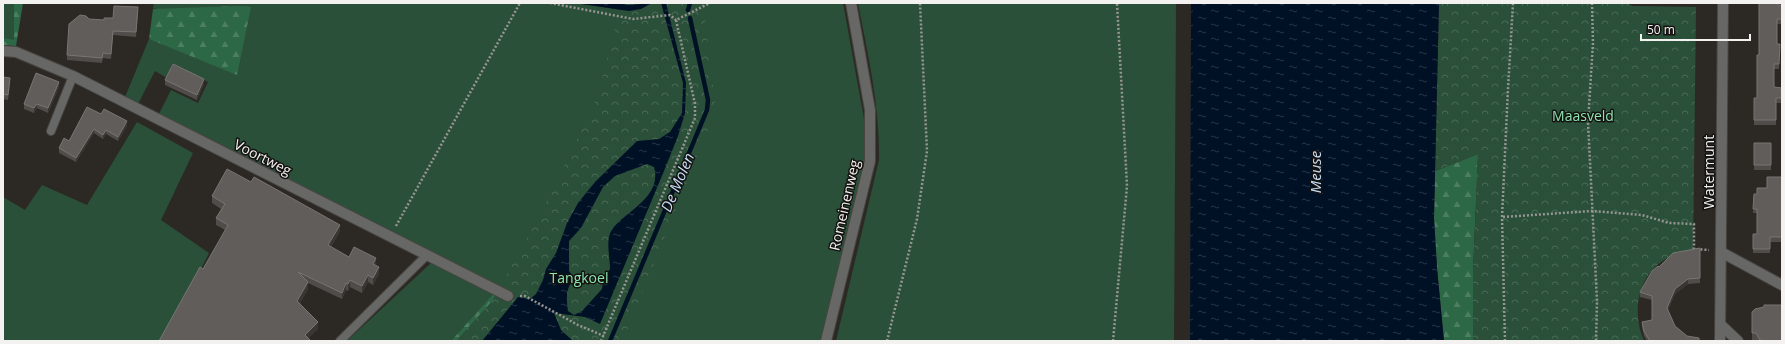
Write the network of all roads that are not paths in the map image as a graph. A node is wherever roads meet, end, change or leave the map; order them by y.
1 (851, 3) edge
2 (1723, 3) edge
3 (3, 51) edge
4 (73, 76) junction
5 (50, 131) dead end
6 (1721, 252) junction
7 (427, 255) junction
8 (1782, 285) edge
9 (508, 296) dead end
10 (1720, 324) junction
11 (340, 341) edge
12 (826, 341) edge
13 (1720, 341) edge
14 (1738, 341) edge

1 - 12 street, Romeinenweg
2 - 6 street, Watermunt
3 - 4 street, Voortweg
4 - 5 lane
4 - 7 street, Voortweg
6 - 8 street
6 - 10 street, Watermunt
7 - 9 street, Voortweg
7 - 11 lane
10 - 13 street, Watermunt
10 - 14 street

